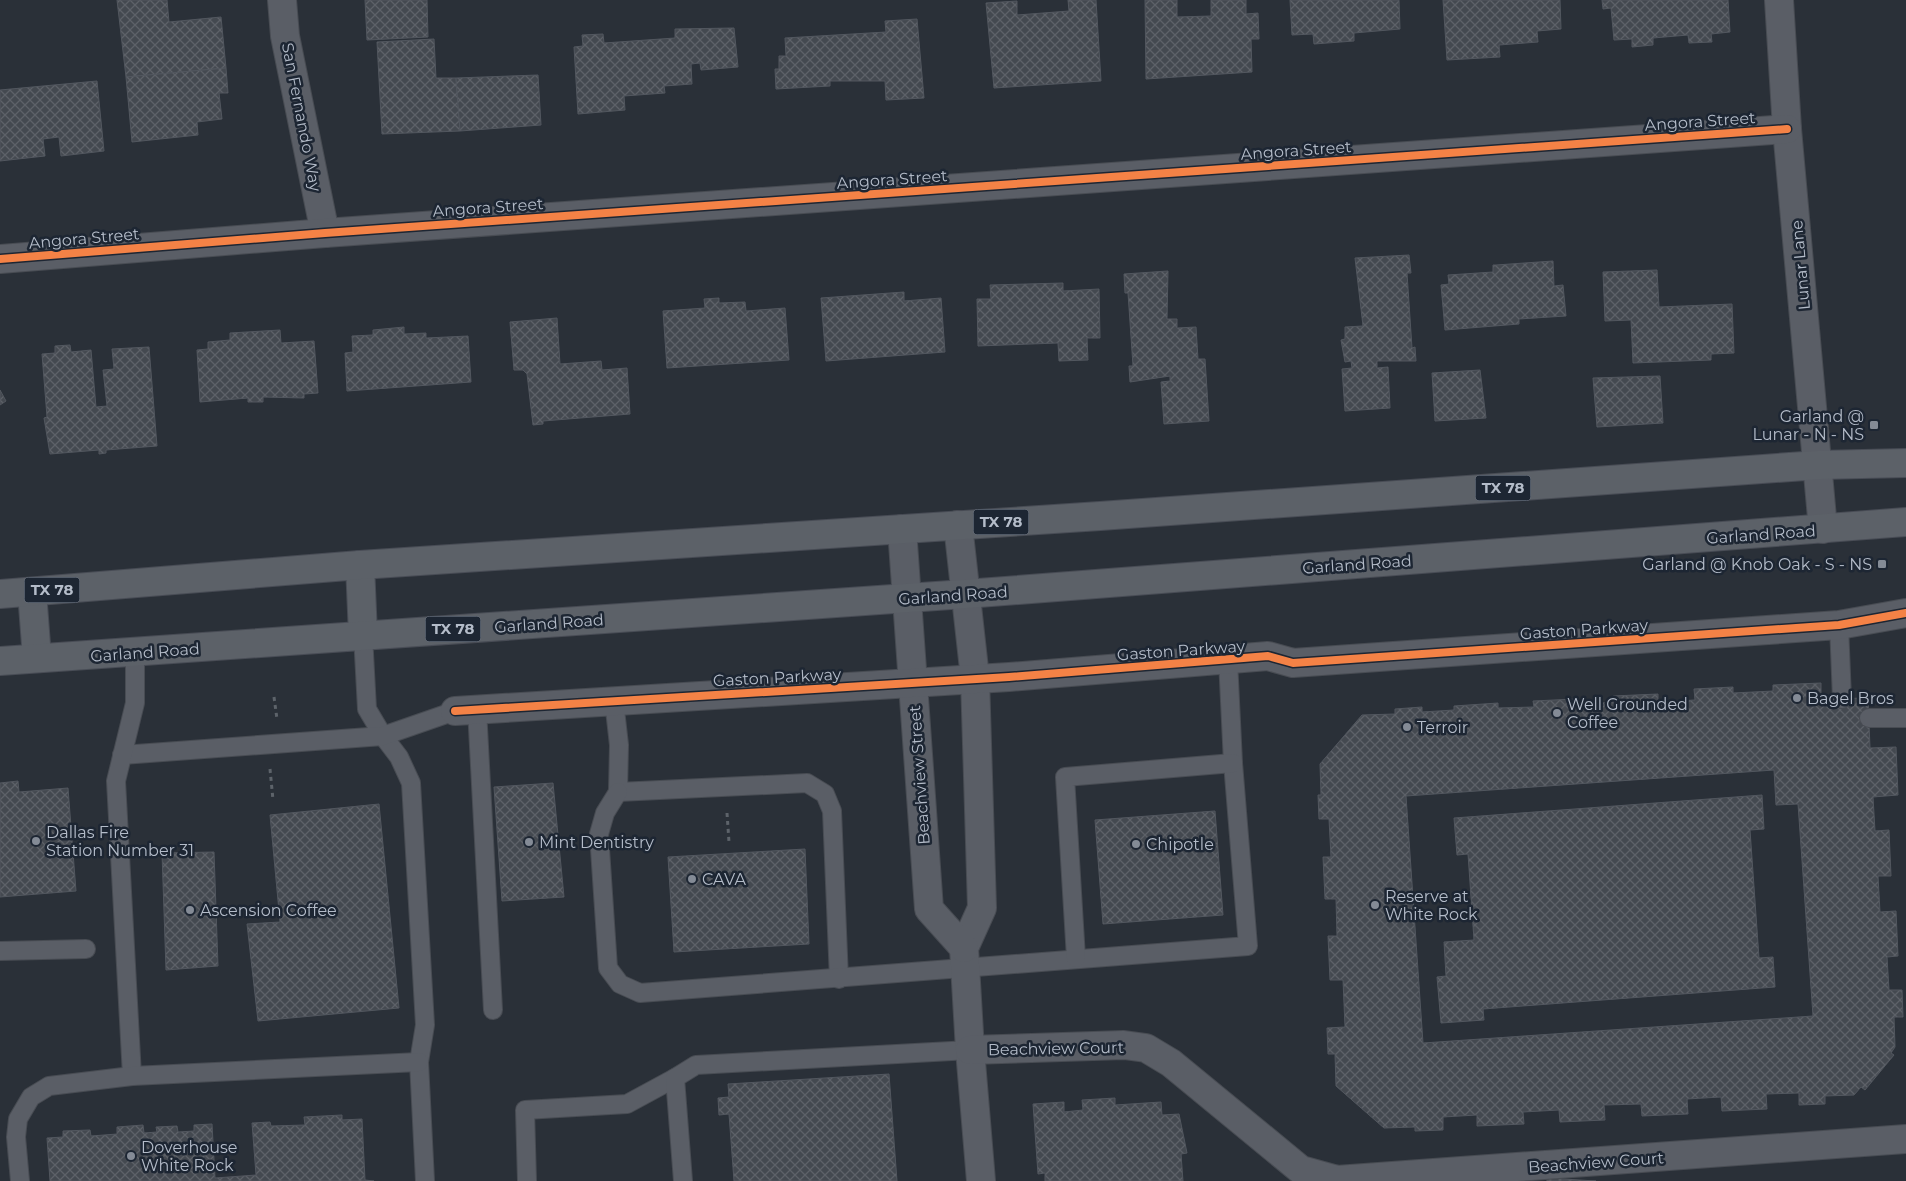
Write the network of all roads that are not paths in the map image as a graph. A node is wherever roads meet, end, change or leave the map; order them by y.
1 (282, 0) edge
2 (1779, 0) edge
3 (1787, 129) junction
4 (325, 232) junction
5 (0, 259) edge
6 (1906, 462) edge
7 (1818, 465) junction
8 (1906, 522) edge
9 (958, 525) junction
10 (902, 529) junction
11 (1823, 529) junction
12 (360, 565) junction
13 (32, 592) junction
14 (0, 594) edge
15 (965, 594) junction
16 (907, 598) junction
17 (1906, 613) edge
18 (1839, 625) junction
19 (363, 635) junction
20 (135, 653) junction
21 (37, 658) junction
22 (1228, 660) junction
23 (0, 661) edge
24 (975, 678) junction
25 (912, 682) junction
26 (1842, 699) dead end
27 (614, 701) junction
28 (466, 710) junction
29 (1869, 718) dead end
30 (1906, 718) edge
31 (382, 736) junction
32 (122, 755) junction
33 (1233, 763) junction
34 (618, 792) junction
35 (86, 949) dead end
36 (0, 951) edge
37 (965, 957) junction
38 (1076, 958) junction
39 (839, 979) junction
40 (493, 1010) dead end
41 (970, 1050) junction
42 (419, 1062) junction
43 (132, 1076) junction
44 (675, 1078) junction
45 (1906, 1139) edge
46 (20, 1181) edge
47 (425, 1181) edge
48 (527, 1181) edge
49 (684, 1181) edge
50 (981, 1181) edge

1 - 4 street, San Fernando Way
2 - 3 street, Lunar Lane
3 - 4 street, Angora Street
3 - 7 street, Lunar Lane
4 - 5 street, Angora Street
6 - 7 main road, TX 78
7 - 9 main road, TX 78
7 - 11 street, Lunar Lane
8 - 11 main road, Garland Road / TX 78
9 - 10 main road, TX 78
9 - 15 street
10 - 12 main road, TX 78
10 - 16 street, Beachview Street
11 - 15 main road, Garland Road / TX 78
12 - 13 main road, TX 78
12 - 19 main road
13 - 14 main road, TX 78
13 - 21 main road
15 - 16 main road, Garland Road / TX 78
15 - 24 street
16 - 19 main road, Garland Road / TX 78
16 - 25 street, Beachview Street
17 - 18 street, Gaston Parkway
18 - 22 street, Gaston Parkway
18 - 26 lane
19 - 20 main road, Garland Road / TX 78
19 - 31 lane
20 - 21 main road, Garland Road / TX 78
20 - 32 lane
21 - 23 main road, Garland Road / TX 78
22 - 24 street, Gaston Parkway
22 - 33 lane
24 - 25 street, Gaston Parkway
24 - 37 street
25 - 27 street, Gaston Parkway
25 - 37 street, Beachview Street
27 - 28 street, Gaston Parkway
27 - 34 lane
28 - 31 lane
28 - 40 lane
29 - 30 lane
31 - 32 lane
31 - 42 lane
32 - 43 lane
33 - 38 lane
33 - 38 lane
34 - 39 lane
34 - 39 lane
35 - 36 lane
37 - 38 lane
37 - 39 lane
37 - 41 street
41 - 44 lane
41 - 45 street, Beachview Court
41 - 50 street
42 - 43 lane
42 - 47 lane
43 - 46 lane
44 - 48 lane
44 - 49 lane

